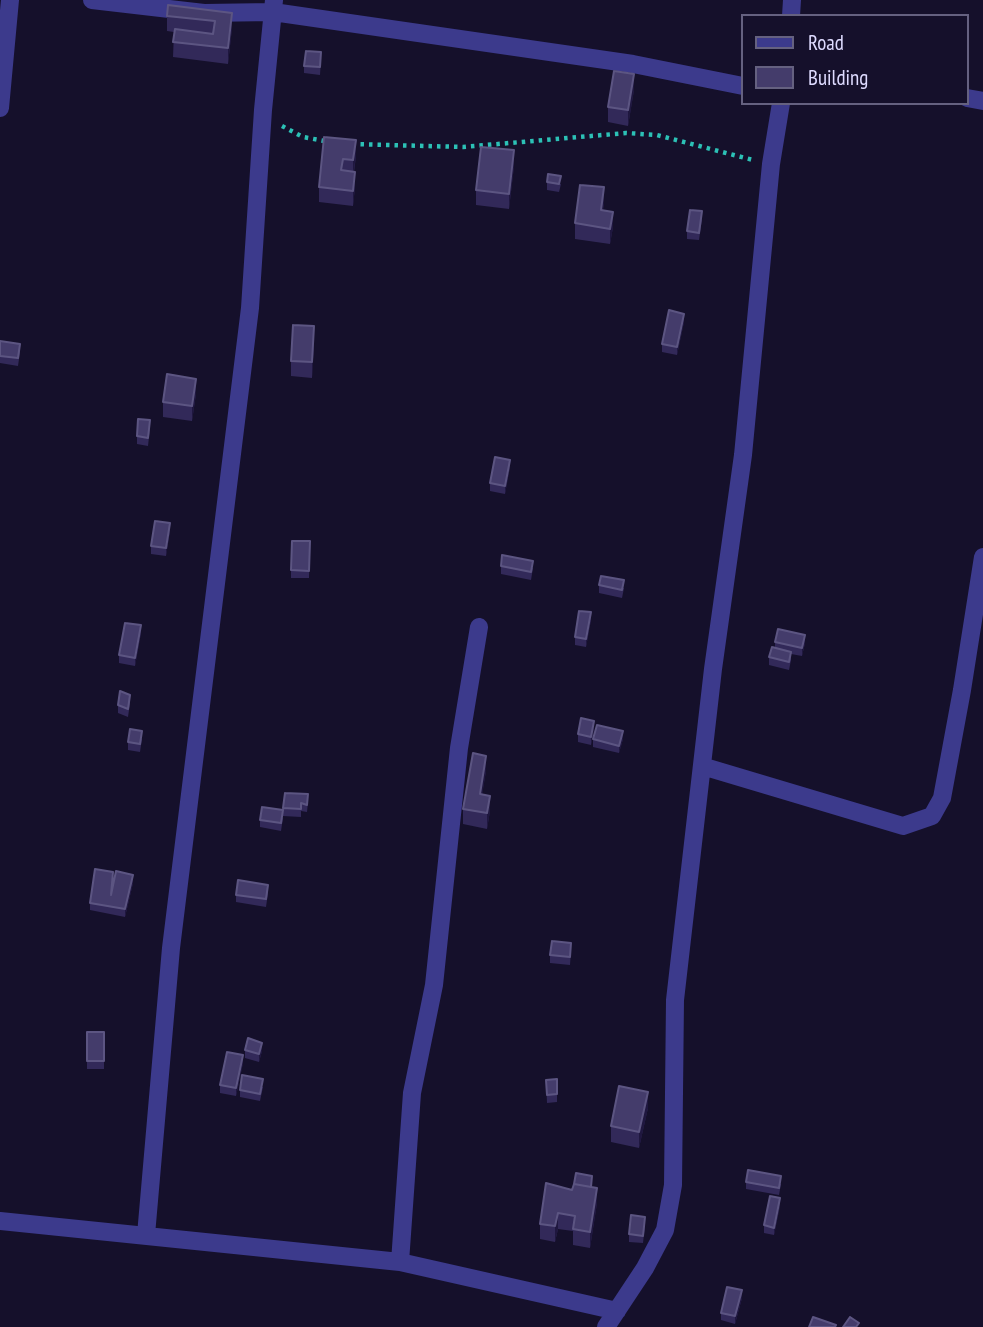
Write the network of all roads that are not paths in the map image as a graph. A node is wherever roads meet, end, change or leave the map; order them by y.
1 (10, 0) edge
2 (92, 0) edge
3 (274, 6) edge
4 (741, 86) edge
5 (781, 105) edge
6 (0, 108) edge
7 (983, 557) edge
8 (479, 627) dead end
9 (702, 766) junction
10 (0, 1221) edge
11 (146, 1236) junction
12 (400, 1262) junction
13 (617, 1311) junction
14 (606, 1327) edge

1 - 6 street
2 - 3 street
3 - 4 street
3 - 11 street
5 - 9 street
7 - 9 street
8 - 12 street
9 - 13 street
10 - 11 street
11 - 12 street
12 - 13 street
13 - 14 street

